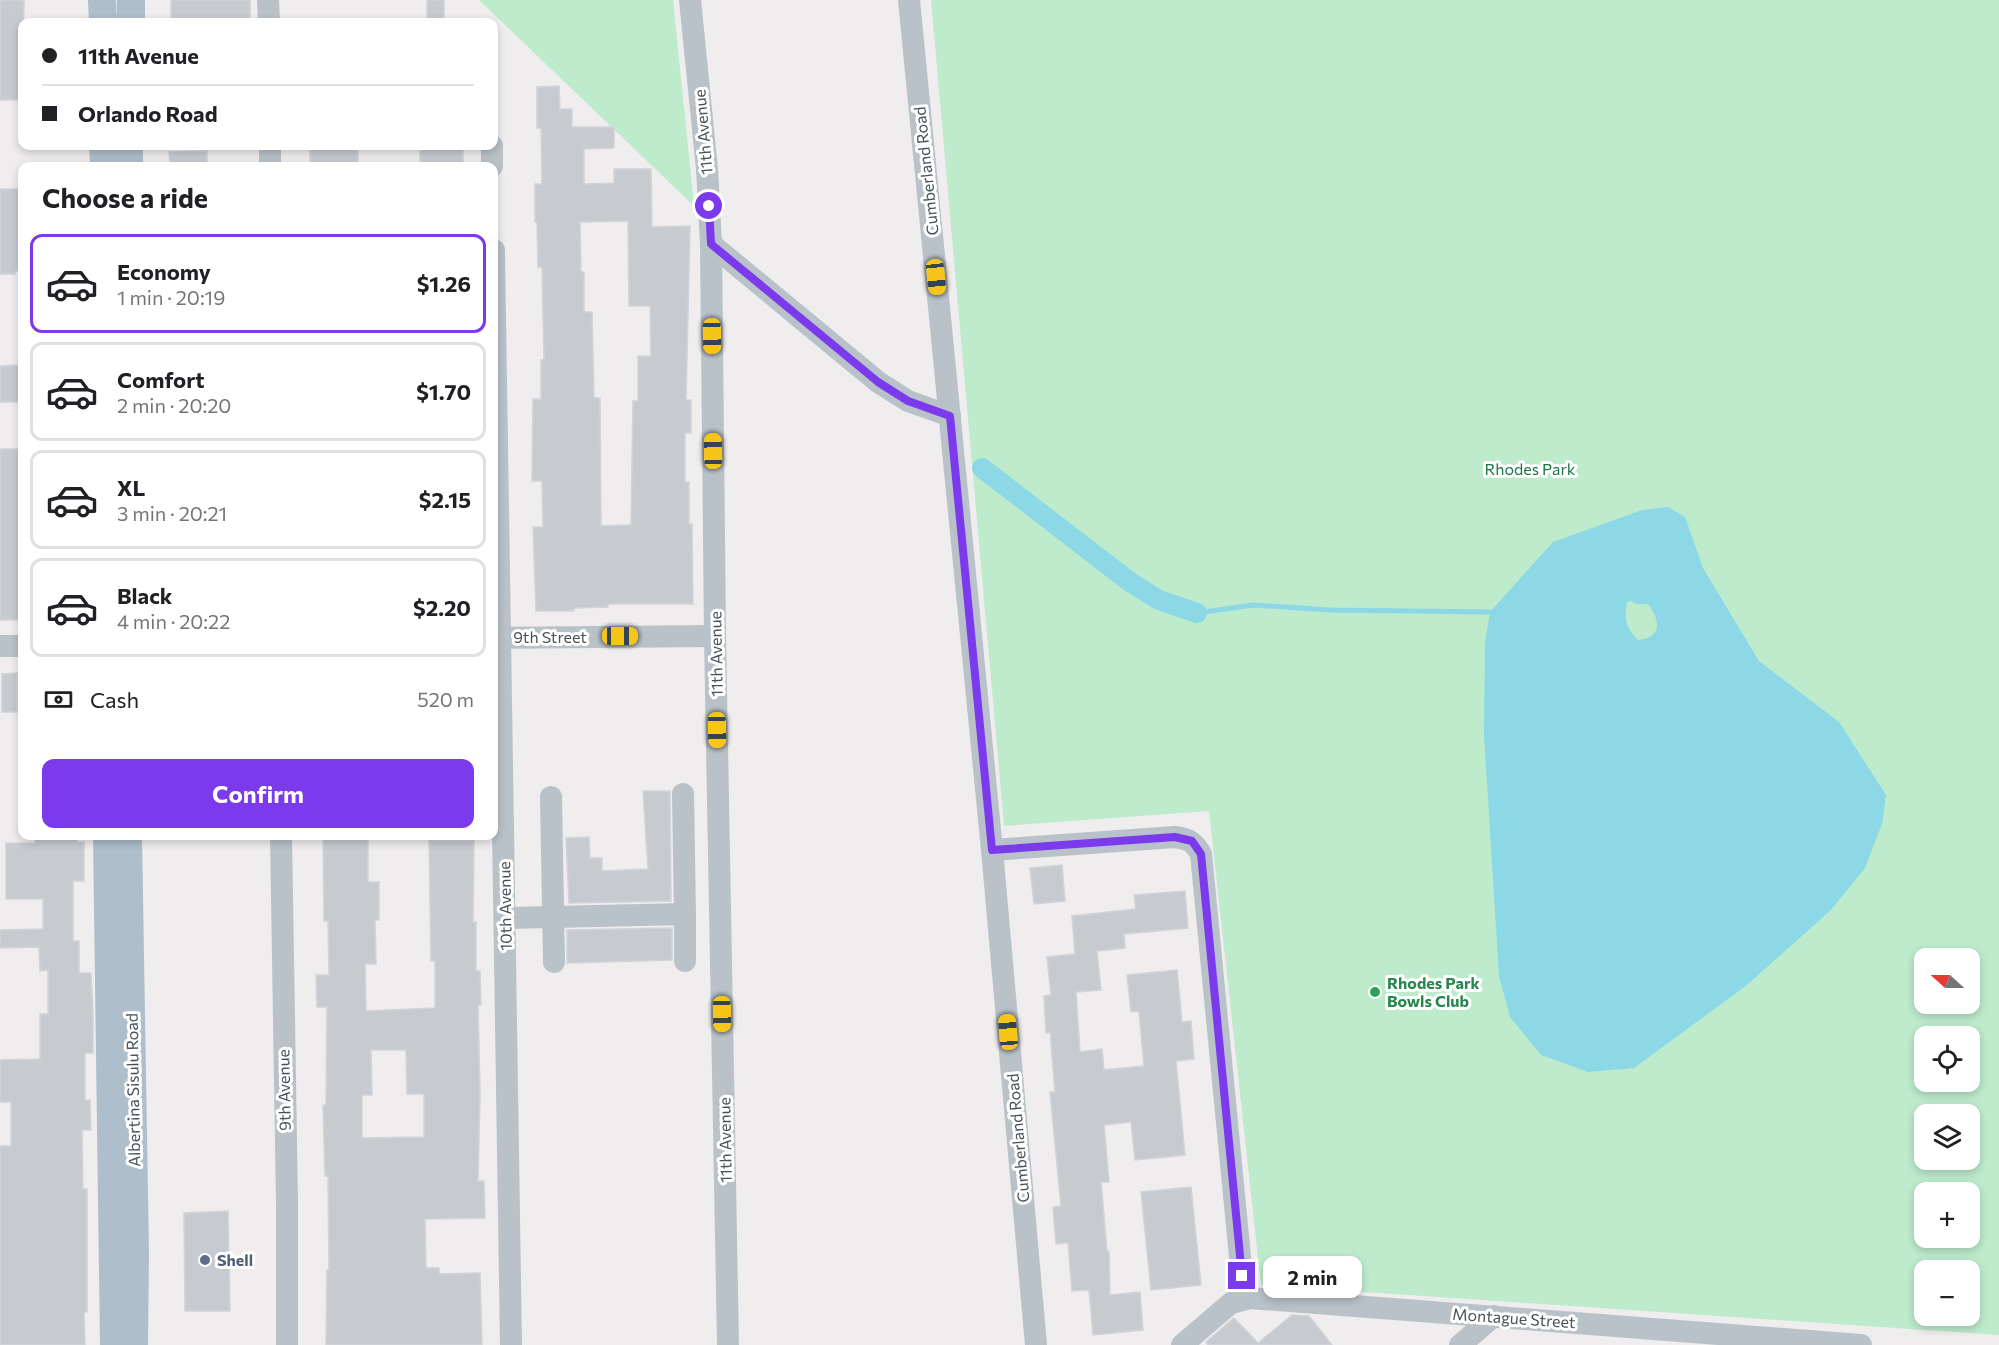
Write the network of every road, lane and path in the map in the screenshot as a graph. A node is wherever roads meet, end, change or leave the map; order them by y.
1 (102, 0) edge
2 (131, 0) edge
3 (268, 0) edge
4 (690, 0) edge
5 (909, 0) edge
6 (103, 18) edge
7 (131, 18) edge
8 (268, 18) edge
9 (711, 244) junction
10 (950, 416) junction
11 (715, 636) junction
12 (498, 637) edge
13 (0, 646) edge
14 (18, 646) edge
15 (498, 672) edge
16 (683, 794) dead end
17 (551, 797) dead end
18 (107, 840) edge
19 (128, 840) edge
20 (281, 840) edge
21 (992, 850) junction
22 (685, 914) junction
23 (553, 917) junction
24 (505, 918) junction
25 (685, 961) dead end
26 (554, 962) dead end
27 (1244, 1298) junction
28 (1494, 1316) junction
29 (1783, 1342) edge
30 (114, 1345) edge
31 (134, 1345) edge
32 (286, 1345) edge
33 (511, 1345) edge
34 (728, 1345) edge
35 (1036, 1345) edge
36 (1182, 1345) edge
37 (1460, 1345) edge
38 (1861, 1345) edge

1 - 6 main road
2 - 7 main road
3 - 8 street
4 - 9 street, 11th Avenue
5 - 10 street, Cumberland Road
9 - 10 street
9 - 11 street, 11th Avenue
10 - 21 street, Cumberland Road
11 - 12 street, 9th Street
11 - 34 street, 11th Avenue
13 - 14 street
15 - 24 street, 10th Avenue
16 - 22 street
17 - 23 street
18 - 30 main road, Albertina Sisulu Road
19 - 31 main road, Albertina Sisulu Road
20 - 32 street, 9th Avenue
21 - 27 street
21 - 35 street, Cumberland Road
22 - 23 street
22 - 25 street
23 - 24 street
23 - 26 street
24 - 33 street, 10th Avenue
27 - 28 street, Montague Street
27 - 36 street
28 - 29 street, Montague Street
28 - 37 street
29 - 38 street, Montague Street

